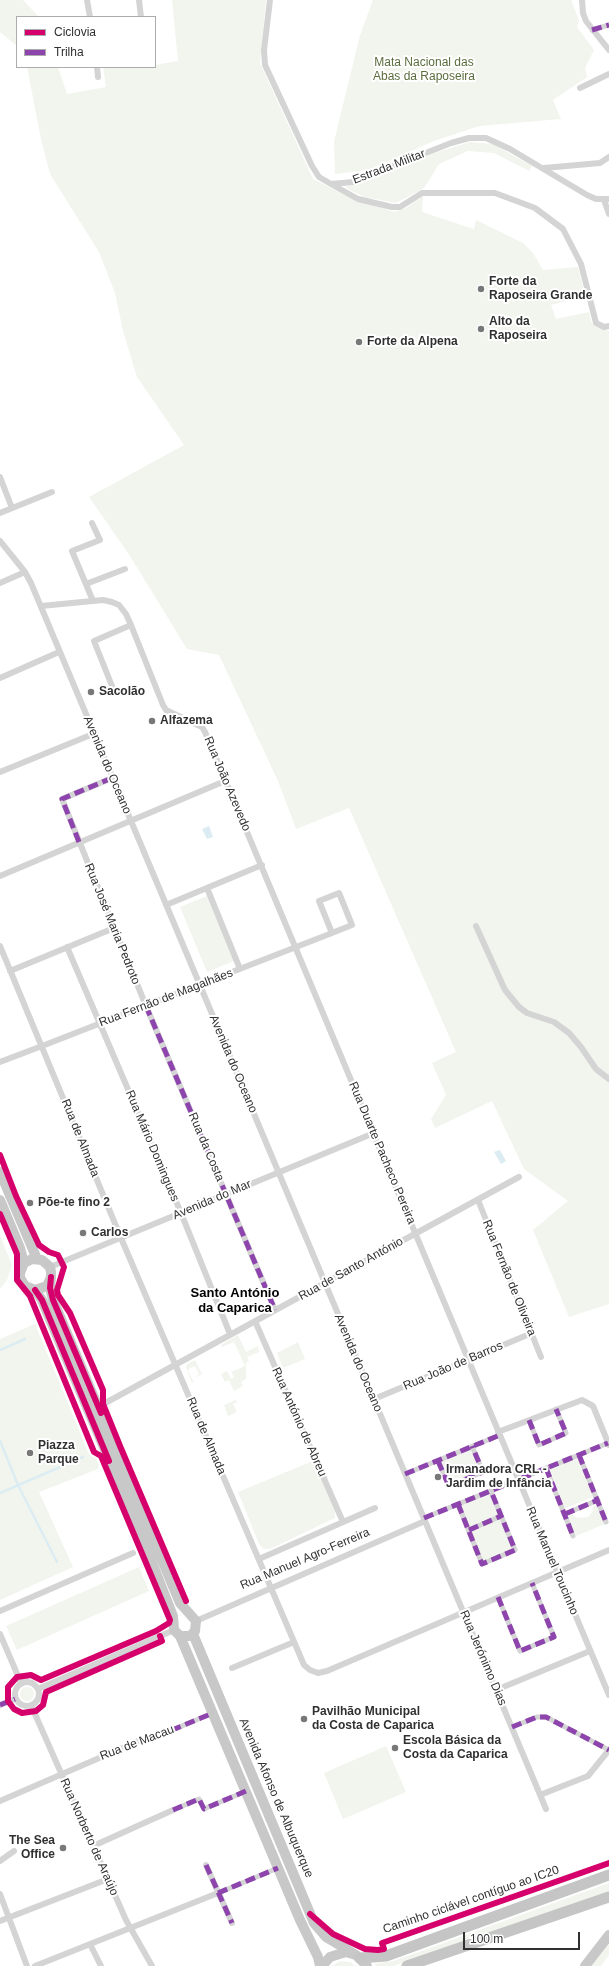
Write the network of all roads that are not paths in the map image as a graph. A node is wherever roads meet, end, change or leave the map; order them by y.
1 (87, 0) edge
2 (139, 0) edge
3 (270, 0) edge
4 (582, 0) edge
5 (90, 16) edge
6 (141, 16) edge
7 (609, 25) edge
8 (592, 30) junction
9 (609, 50) edge
10 (96, 68) edge
11 (609, 74) edge
12 (98, 77) dead end
13 (580, 88) dead end
14 (609, 157) edge
15 (544, 168) junction
16 (331, 184) junction
17 (607, 200) edge
18 (609, 214) edge
19 (609, 326) edge
20 (0, 477) edge
21 (52, 492) dead end
22 (12, 508) junction
23 (0, 513) edge
24 (92, 524) dead end
25 (0, 541) edge
26 (125, 569) dead end
27 (25, 572) junction
28 (0, 583) edge
29 (86, 584) junction
30 (93, 601) junction
31 (41, 606) junction
32 (132, 625) junction
33 (59, 652) junction
34 (0, 678) edge
35 (112, 686) dead end
36 (93, 734) junction
37 (0, 772) edge
38 (112, 778) junction
39 (225, 781) junction
40 (131, 821) junction
41 (79, 842) junction
42 (262, 865) junction
43 (0, 876) edge
44 (207, 888) junction
45 (166, 905) junction
46 (476, 926) dead end
47 (114, 928) junction
48 (332, 933) junction
49 (0, 946) edge
50 (67, 947) junction
51 (296, 947) junction
52 (240, 969) junction
53 (10, 971) junction
54 (200, 985) junction
55 (146, 1006) junction
56 (99, 1024) junction
57 (42, 1046) junction
58 (0, 1062) edge
59 (609, 1079) edge
60 (374, 1133) junction
61 (0, 1172) edge
62 (278, 1173) junction
63 (519, 1177) dead end
64 (226, 1194) junction
65 (0, 1200) edge
66 (478, 1200) junction
67 (181, 1213) junction
68 (416, 1234) junction
69 (121, 1238) junction
70 (37, 1259) junction
71 (24, 1263) junction
72 (50, 1272) junction
73 (325, 1283) junction
74 (35, 1290) junction
75 (275, 1310) junction
76 (255, 1321) junction
77 (532, 1333) junction
78 (230, 1334) junction
79 (541, 1357) dead end
80 (468, 1359) junction
81 (175, 1364) junction
82 (374, 1399) junction
83 (98, 1407) junction
84 (556, 1409) junction
85 (529, 1420) junction
86 (499, 1434) junction
87 (608, 1441) edge
88 (472, 1446) junction
89 (579, 1454) junction
90 (438, 1460) junction
91 (546, 1468) junction
92 (406, 1474) junction
93 (518, 1479) junction
94 (490, 1490) junction
95 (598, 1500) junction
96 (458, 1504) junction
97 (375, 1508) dead end
98 (564, 1514) junction
99 (501, 1516) junction
100 (425, 1519) junction
101 (343, 1522) junction
102 (606, 1522) dead end
103 (468, 1530) junction
104 (573, 1536) dead end
105 (609, 1550) edge
106 (133, 1553) dead end
107 (259, 1559) junction
108 (557, 1572) junction
109 (532, 1583) junction
110 (272, 1588) junction
111 (498, 1597) junction
112 (0, 1611) edge
113 (463, 1611) junction
114 (193, 1618) junction
115 (176, 1630) junction
116 (0, 1634) edge
117 (193, 1634) junction
118 (294, 1642) junction
119 (590, 1651) junction
120 (232, 1668) dead end
121 (21, 1683) junction
122 (38, 1689) junction
123 (496, 1690) junction
124 (609, 1695) edge
125 (15, 1699) junction
126 (0, 1705) edge
127 (31, 1705) junction
128 (213, 1712) junction
129 (512, 1727) junction
130 (143, 1739) joint
131 (609, 1750) edge
132 (62, 1774) junction
133 (246, 1791) junction
134 (540, 1795) junction
135 (0, 1801) edge
136 (546, 1809) dead end
137 (173, 1810) joint
138 (93, 1846) junction
139 (14, 1851) dead end
140 (0, 1860) edge
141 (206, 1866) dead end
142 (278, 1868) junction
143 (609, 1875) edge
144 (108, 1879) junction
145 (218, 1893) junction
146 (0, 1894) edge
147 (609, 1897) edge
148 (9, 1917) junction
149 (0, 1921) edge
150 (232, 1924) dead end
151 (130, 1928) junction
152 (609, 1935) edge
153 (90, 1944) junction
154 (361, 1960) edge
155 (27, 1966) edge
156 (35, 1966) edge
157 (101, 1966) edge
158 (152, 1966) edge
159 (321, 1966) edge
160 (407, 1966) edge
161 (585, 1966) edge

1 - 5 street
2 - 6 street
3 - 16 street
4 - 8 street
7 - 8 street
8 - 9 street
10 - 12 street
11 - 13 street
14 - 15 street
15 - 16 street, Estrada Militar
15 - 17 street, Estrada Militar
16 - 19 street
17 - 18 street
20 - 22 street
21 - 22 street
22 - 23 street
24 - 29 street
25 - 27 street, Avenida do Oceano
26 - 29 street
27 - 28 street
27 - 31 street, Avenida do Oceano
29 - 30 street
30 - 31 street, Rua João Azevedo
30 - 32 street, Rua João Azevedo
31 - 33 street, Avenida do Oceano
32 - 35 street
32 - 39 street, Rua João Azevedo
33 - 34 street
33 - 36 street, Avenida do Oceano
36 - 37 street
36 - 38 street, Avenida do Oceano
38 - 40 street, Avenida do Oceano
38 - 41 street, Rua José Maria Pedroto
39 - 40 street
39 - 42 street, Rua João Azevedo
40 - 41 street
40 - 45 street, Avenida do Oceano
41 - 43 street
41 - 47 street, Rua José Maria Pedroto
42 - 44 street
42 - 51 street, Rua João Azevedo
44 - 45 street
44 - 52 street
45 - 54 street, Avenida do Oceano
46 - 59 street
47 - 50 street
47 - 55 street, Rua José Maria Pedroto
48 - 48 street, Rua Fernão de Magalhães
48 - 51 street, Rua Fernão de Magalhães
49 - 53 street, Rua de Almada
50 - 53 street
50 - 56 street, Rua Mário Domingues
51 - 52 street, Rua Fernão de Magalhães
51 - 60 street, Rua Duarte Pacheco Pereira
52 - 54 street, Rua Fernão de Magalhães
53 - 57 street, Rua de Almada
54 - 55 street, Rua Fernão de Magalhães
54 - 62 street, Avenida do Oceano
55 - 56 street, Rua Fernão de Magalhães
55 - 64 street, Rua da Costa
56 - 57 street, Rua Fernão de Magalhães
56 - 67 street, Rua Mário Domingues
57 - 58 street, Rua Fernão de Magalhães
57 - 69 street, Rua de Almada
60 - 62 street, Avenida do Mar
60 - 68 street, Rua Duarte Pacheco Pereira
61 - 70 main road
62 - 64 street, Avenida do Mar
62 - 73 street, Avenida do Oceano
63 - 66 street, Rua de Santo António
64 - 67 street, Avenida do Mar
64 - 75 street, Rua da Costa
65 - 71 main road, Avenida Afonso de Albuquerque
66 - 68 street, Rua de Santo António
66 - 77 street, Rua Fernão de Oliveira
67 - 69 street, Avenida do Mar
67 - 78 street, Rua Mário Domingues
68 - 73 street, Rua de Santo António
68 - 80 street, Rua Duarte Pacheco Pereira
69 - 72 street, Avenida do Mar
69 - 81 street, Rua de Almada
70 - 71 main road
70 - 72 main road
71 - 74 main road, Avenida Afonso de Albuquerque
72 - 74 main road
72 - 83 main road
73 - 75 street, Rua de Santo António
73 - 82 street, Avenida do Oceano
74 - 115 main road, Avenida Afonso de Albuquerque
75 - 76 street, Rua de Santo António
76 - 78 street, Rua de Santo António
76 - 101 street, Rua António de Abreu
77 - 79 street, Rua Fernão de Oliveira
77 - 80 street, Rua João de Barros
78 - 81 street, Rua de Santo António
80 - 82 street, Rua João de Barros
80 - 86 street, Rua Manuel Toucinho
81 - 83 street, Rua de Santo António
81 - 107 street, Rua de Almada
82 - 92 street, Avenida do Oceano
83 - 114 main road
84 - 85 street
84 - 85 street
84 - 87 street
85 - 86 street
86 - 88 street
86 - 93 street, Rua Manuel Toucinho
87 - 89 street
88 - 90 street
88 - 90 street
89 - 91 street
89 - 95 street
90 - 92 street
91 - 93 street
91 - 98 street
92 - 100 street, Avenida do Oceano
93 - 94 street
93 - 108 street, Rua Manuel Toucinho
94 - 96 street
94 - 99 street
95 - 98 street
95 - 102 street
96 - 100 street
96 - 103 street
97 - 101 street
98 - 104 street
99 - 103 street
99 - 103 street
100 - 110 street, Rua Manuel Agro-Ferreira
100 - 113 street, Rua Jerónimo Dias
101 - 107 street
105 - 108 street, Rua de Almada
106 - 112 street
107 - 110 street, Rua de Almada
108 - 109 street, Rua de Almada
108 - 119 street, Rua Manuel Toucinho
109 - 111 street, Rua de Almada
109 - 111 street
110 - 114 street, Rua Manuel Agro-Ferreira
110 - 118 street, Rua de Almada
111 - 113 street, Rua de Almada
113 - 118 street, Rua de Almada
113 - 123 street, Rua Jerónimo Dias
114 - 115 main road, Rua Manuel Agro-Ferreira
114 - 117 main road
115 - 117 main road
115 - 122 street
115 - 128 main road, Avenida Afonso de Albuquerque
116 - 121 street
117 - 154 main road, Avenida Afonso de Albuquerque
118 - 120 street
119 - 123 street
119 - 124 street, Rua Manuel Toucinho
121 - 122 street
121 - 125 street
122 - 127 street
123 - 129 street, Rua Jerónimo Dias
125 - 126 street
125 - 127 street
127 - 132 street, Rua Norberto de Araújo
128 - 130 street, Rua de Macau
128 - 133 main road, Avenida Afonso de Albuquerque
129 - 131 street
129 - 134 street, Rua Jerónimo Dias
130 - 132 street, Rua de Macau
131 - 134 street
132 - 135 street, Rua de Macau
132 - 138 street, Rua Norberto de Araújo
133 - 137 street
133 - 142 main road, Avenida Afonso de Albuquerque
134 - 136 street, Rua Jerónimo Dias
137 - 138 street
138 - 144 street, Rua Norberto de Araújo
139 - 140 street
141 - 145 street
142 - 145 street
142 - 159 main road, Avenida Afonso de Albuquerque
143 - 154 highway
144 - 148 street
144 - 151 street, Rua Norberto de Araújo
145 - 150 street
145 - 151 street
146 - 148 street
147 - 160 highway
148 - 149 street
148 - 155 street
151 - 153 street
151 - 158 street, Rua Norberto de Araújo
152 - 161 main road
153 - 156 street
153 - 157 street
154 - 159 main road

